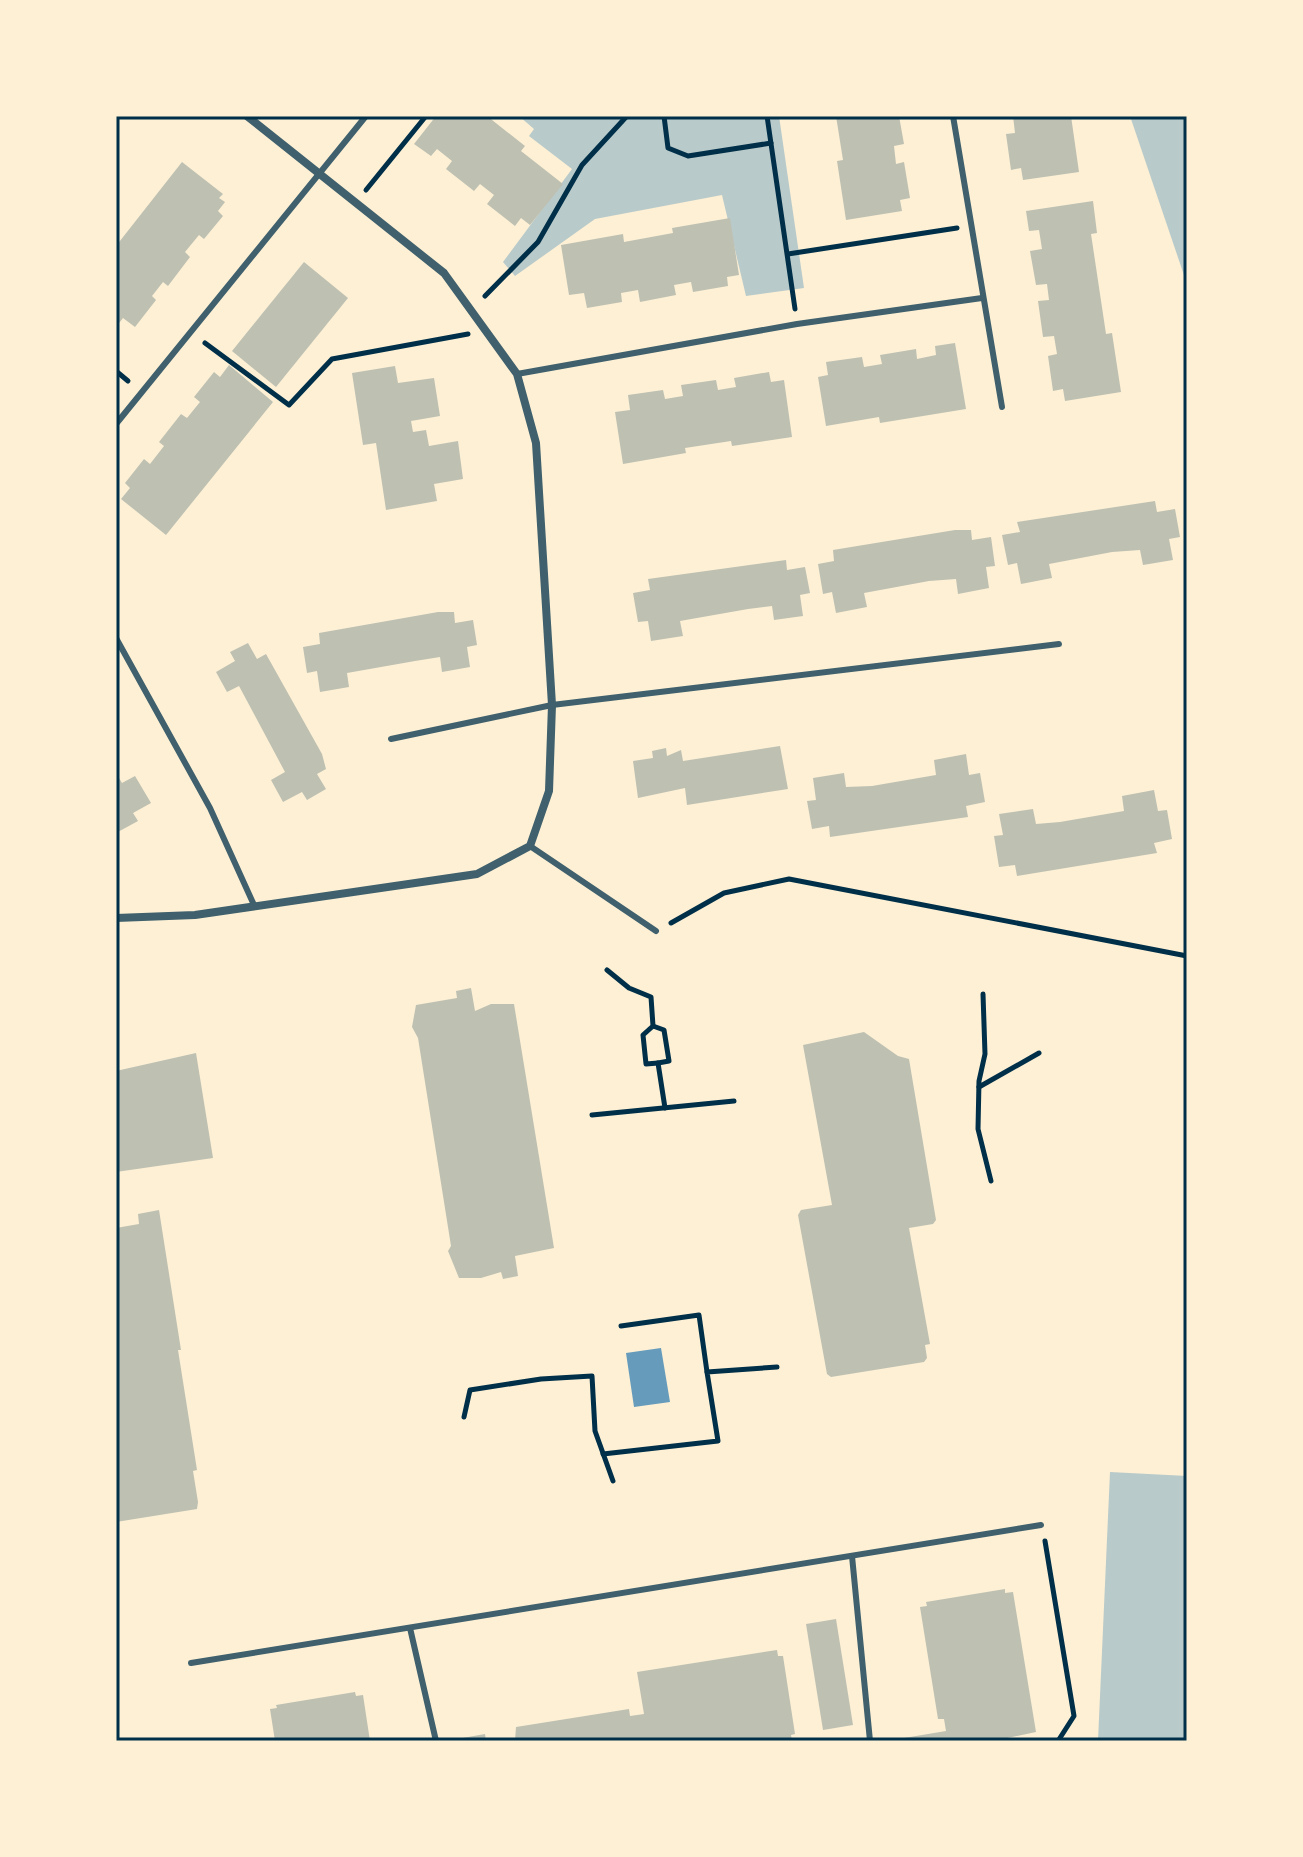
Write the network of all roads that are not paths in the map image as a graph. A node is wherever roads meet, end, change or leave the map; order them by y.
1 (247, 116) edge
2 (366, 116) edge
3 (953, 116) edge
4 (321, 175) junction
5 (982, 298) junction
6 (517, 374) junction
7 (1002, 407) dead end
8 (116, 424) edge
9 (116, 638) edge
10 (1059, 644) dead end
11 (552, 705) junction
12 (391, 739) dead end
13 (530, 846) junction
14 (254, 905) junction
15 (116, 918) edge
16 (656, 931) road end
17 (1041, 1525) road end
18 (852, 1556) junction
19 (410, 1628) junction
20 (191, 1663) dead end
21 (436, 1741) edge
22 (870, 1741) edge

1 - 4 street
2 - 4 lane
3 - 5 lane
4 - 6 street
4 - 8 lane
5 - 6 lane
5 - 7 lane
6 - 11 street
9 - 14 lane
10 - 11 lane
11 - 12 lane
11 - 13 street
13 - 14 street
13 - 16 lane
14 - 15 street
17 - 18 lane
18 - 19 lane
18 - 22 lane
19 - 20 lane
19 - 21 lane

